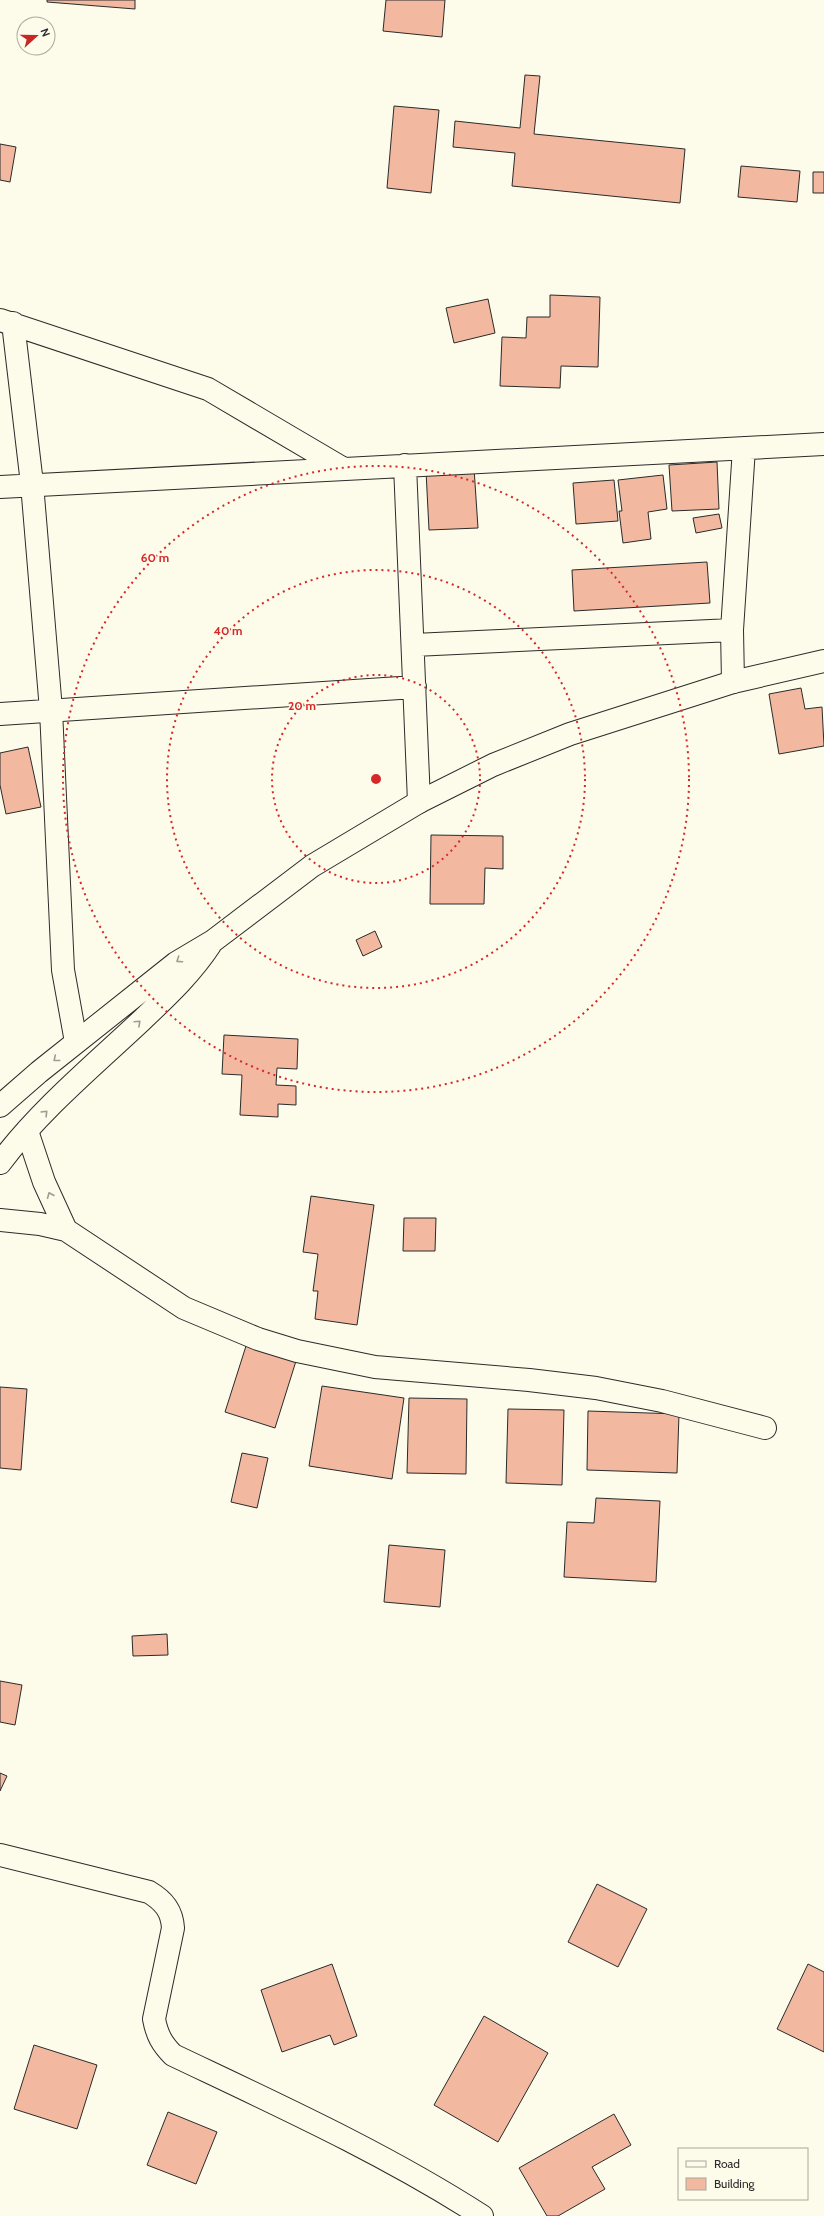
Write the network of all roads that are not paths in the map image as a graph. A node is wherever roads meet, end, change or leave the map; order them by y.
1 (6, 322) edge
2 (824, 444) edge
3 (744, 448) junction
4 (405, 465) junction
5 (344, 469) junction
6 (32, 484) junction
7 (0, 487) edge
8 (732, 630) junction
9 (414, 645) junction
10 (824, 661) edge
11 (734, 682) junction
12 (415, 687) junction
13 (51, 710) junction
14 (0, 714) edge
15 (419, 802) junction
16 (213, 941) junction
17 (76, 1042) junction
18 (0, 1106) edge
19 (27, 1131) junction
20 (0, 1163) edge
21 (0, 1220) edge
22 (66, 1230) junction
23 (764, 1428) dead end
24 (0, 1855) edge
25 (482, 2216) edge

1 - 5 street
1 - 6 street
2 - 3 street
3 - 4 street
3 - 8 street
4 - 5 street
4 - 9 street
5 - 6 street
6 - 7 street
6 - 13 street
8 - 9 street
8 - 11 street
9 - 12 street
10 - 11 street
11 - 15 street
12 - 13 street
12 - 15 street
13 - 14 street
13 - 17 street
15 - 16 street
16 -> 17 street
19 -> 16 street
17 -> 18 street
19 - 20 street
22 -> 19 street
21 - 22 street
22 - 23 street
24 - 25 street

